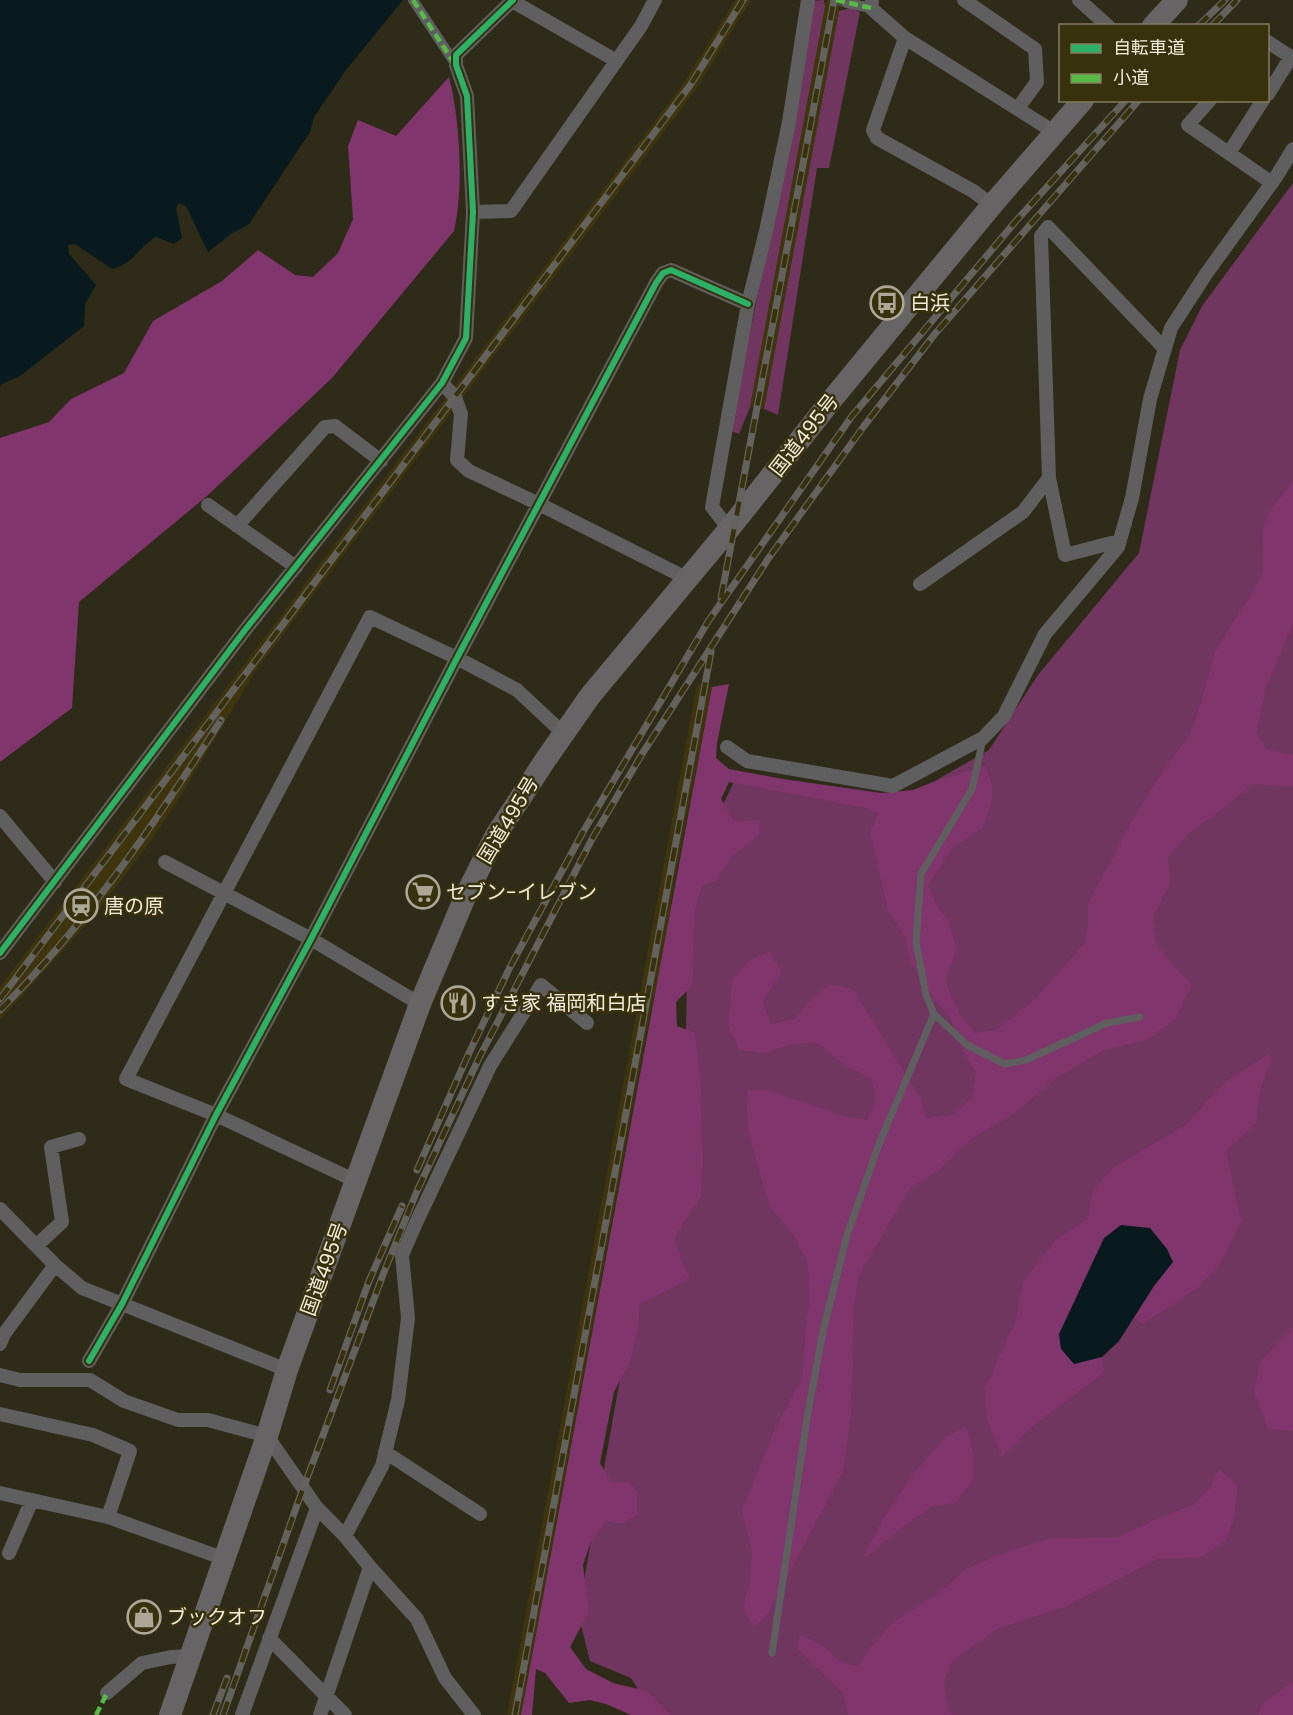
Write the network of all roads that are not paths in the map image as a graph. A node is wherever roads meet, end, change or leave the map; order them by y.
1 (413, 0) edge
2 (655, 0) edge
3 (807, 0) edge
4 (964, 0) edge
5 (1079, 0) edge
6 (1177, 0) edge
7 (513, 1) edge
8 (847, 3) dead end
9 (872, 4) edge
10 (1106, 24) edge
11 (1155, 24) edge
12 (905, 38) junction
13 (1269, 43) edge
14 (615, 60) junction
15 (456, 65) junction
16 (1269, 92) edge
17 (1081, 102) edge
18 (1208, 102) edge
19 (1262, 102) edge
20 (1018, 108) junction
21 (1054, 132) junction
22 (1293, 149) edge
23 (1230, 153) junction
24 (1272, 183) junction
25 (992, 205) junction
26 (473, 212) junction
27 (748, 304) junction
28 (1165, 349) junction
29 (442, 383) junction
30 (381, 461) junction
31 (1049, 478) junction
32 (539, 504) junction
33 (208, 505) dead end
34 (237, 526) junction
35 (729, 529) junction
36 (1119, 541) junction
37 (296, 567) junction
38 (688, 579) junction
39 (920, 584) dead end
40 (457, 658) junction
41 (563, 733) junction
42 (983, 738) junction
43 (727, 747) dead end
44 (0, 816) edge
45 (165, 862) dead end
46 (55, 882) junction
47 (224, 894) junction
48 (311, 939) junction
49 (0, 953) edge
50 (420, 1005) junction
51 (934, 1014) junction
52 (1140, 1017) dead end
53 (587, 1023) dead end
54 (216, 1115) junction
55 (79, 1139) dead end
56 (356, 1180) junction
57 (2, 1216) edge
58 (38, 1245) junction
59 (55, 1264) junction
60 (122, 1304) junction
61 (2, 1336) edge
62 (89, 1361) dead end
63 (288, 1370) junction
64 (0, 1375) edge
65 (0, 1414) edge
66 (267, 1436) junction
67 (385, 1452) junction
68 (0, 1493) edge
69 (32, 1500) junction
70 (317, 1508) junction
71 (480, 1514) dead end
72 (108, 1516) junction
73 (345, 1536) junction
74 (9, 1553) dead end
75 (225, 1559) junction
76 (370, 1567) junction
77 (269, 1638) junction
78 (772, 1653) dead end
79 (190, 1656) junction
80 (107, 1694) dead end
81 (327, 1696) junction
82 (170, 1715) edge
83 (242, 1715) edge
84 (320, 1715) edge
85 (345, 1715) edge
86 (474, 1715) edge

1 - 15 street
2 - 14 street
3 - 27 street
4 - 20 street
5 - 10 street
6 - 11 highway
7 - 14 street
7 - 15 street
8 - 9 street
9 - 12 street
12 - 20 street
12 - 25 street
13 - 16 street
14 - 26 street
15 - 26 street
17 - 21 highway, 国道495号
18 - 23 street
19 - 23 street
20 - 21 street
21 - 25 highway, 国道495号
22 - 24 street
23 - 24 street
24 - 28 street
25 - 35 highway, 国道495号
26 - 29 street
27 - 32 street
27 - 35 street
28 - 31 street
28 - 36 street
29 - 30 street
29 - 32 street
30 - 34 street
30 - 37 street
31 - 36 street
31 - 39 street
32 - 38 street
32 - 40 street
33 - 34 street
34 - 37 street
35 - 38 highway, 国道495号
36 - 42 street
37 - 46 street
38 - 41 highway, 国道495号
40 - 41 street
40 - 47 street
40 - 48 street
41 - 50 highway, 国道495号
42 - 43 street
42 - 51 lane
44 - 46 street
45 - 47 street
46 - 49 street
47 - 48 street
47 - 54 street
48 - 50 street
48 - 54 street
50 - 56 highway, 国道495号
51 - 52 lane
51 - 78 lane
53 - 67 street
54 - 56 street
54 - 60 street
55 - 58 street
56 - 63 highway, 国道495号
57 - 58 street
58 - 59 street
59 - 60 street
59 - 61 street
60 - 62 street
60 - 63 street
63 - 66 highway, 国道495号
64 - 66 street
65 - 72 street
66 - 70 street
66 - 75 highway, 国道495号
67 - 71 street
67 - 73 street
68 - 69 street
69 - 72 street
69 - 74 street
70 - 73 street
70 - 77 street
72 - 75 street
73 - 76 street
75 - 79 highway, 国道495号
76 - 81 street
76 - 86 street
77 - 81 street
77 - 83 street
79 - 80 street
79 - 82 highway, 国道495号
81 - 84 street
81 - 85 street

